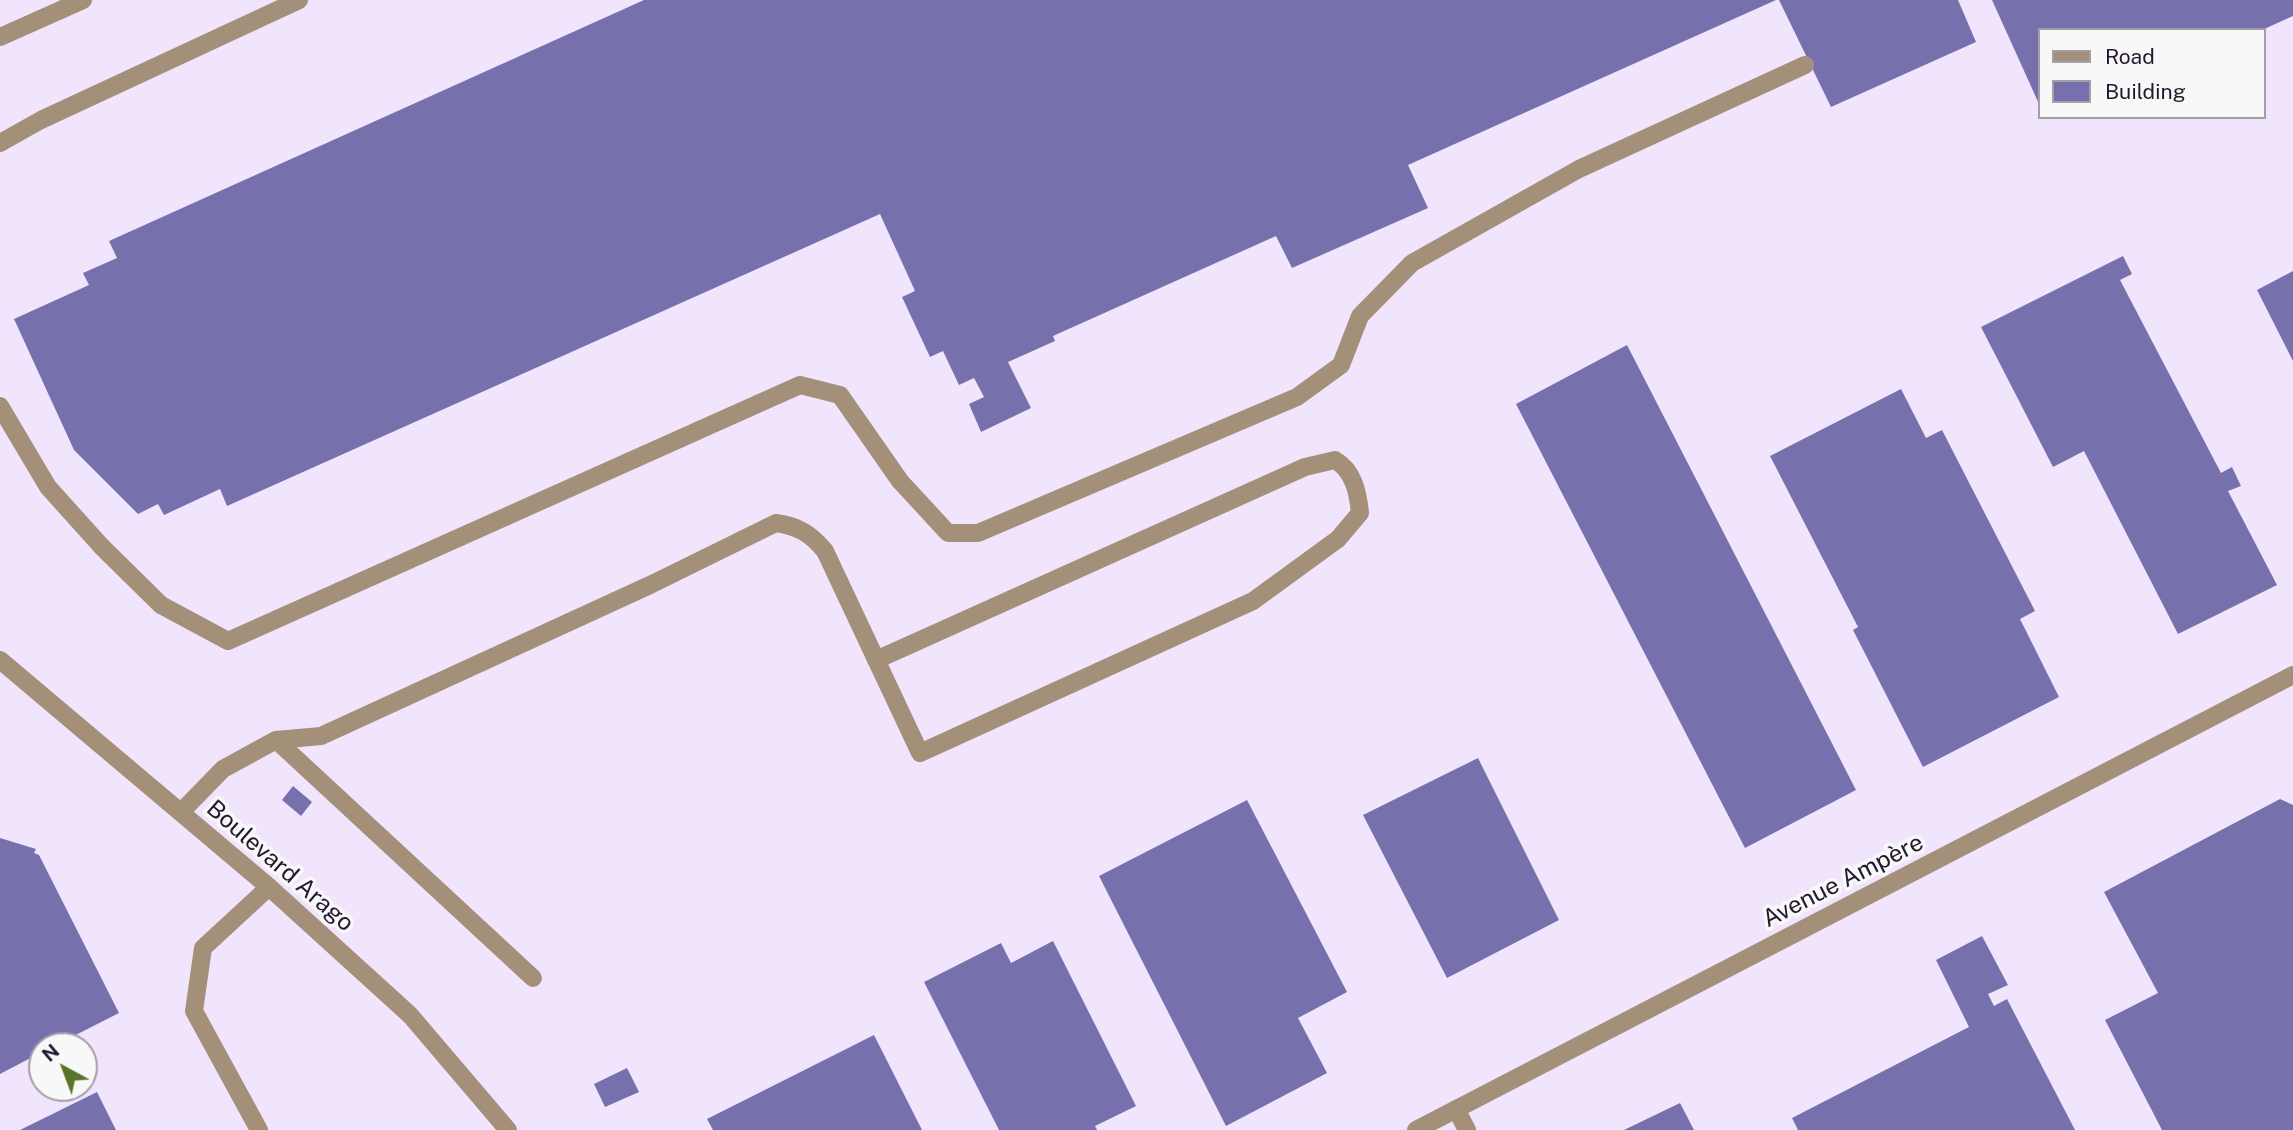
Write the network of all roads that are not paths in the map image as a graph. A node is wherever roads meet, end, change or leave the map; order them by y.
1 (83, 0) edge
2 (299, 0) edge
3 (0, 37) edge
4 (1805, 65) dead end
5 (0, 142) edge
6 (0, 406) edge
7 (0, 660) edge
8 (876, 660) junction
9 (2293, 675) edge
10 (276, 740) junction
11 (181, 812) junction
12 (269, 887) junction
13 (533, 978) dead end
14 (1456, 1109) junction
15 (259, 1130) edge
16 (508, 1130) edge
17 (1416, 1130) edge
18 (1467, 1130) edge

1 - 3 street
2 - 5 street
4 - 6 street
7 - 11 street, Boulevard Arago
8 - 8 street
8 - 10 street
9 - 14 street, Avenue Ampère
10 - 11 street
10 - 13 street
11 - 12 street, Boulevard Arago
12 - 15 street
12 - 16 street, Boulevard Arago
14 - 17 street, Avenue Ampère
14 - 18 street

